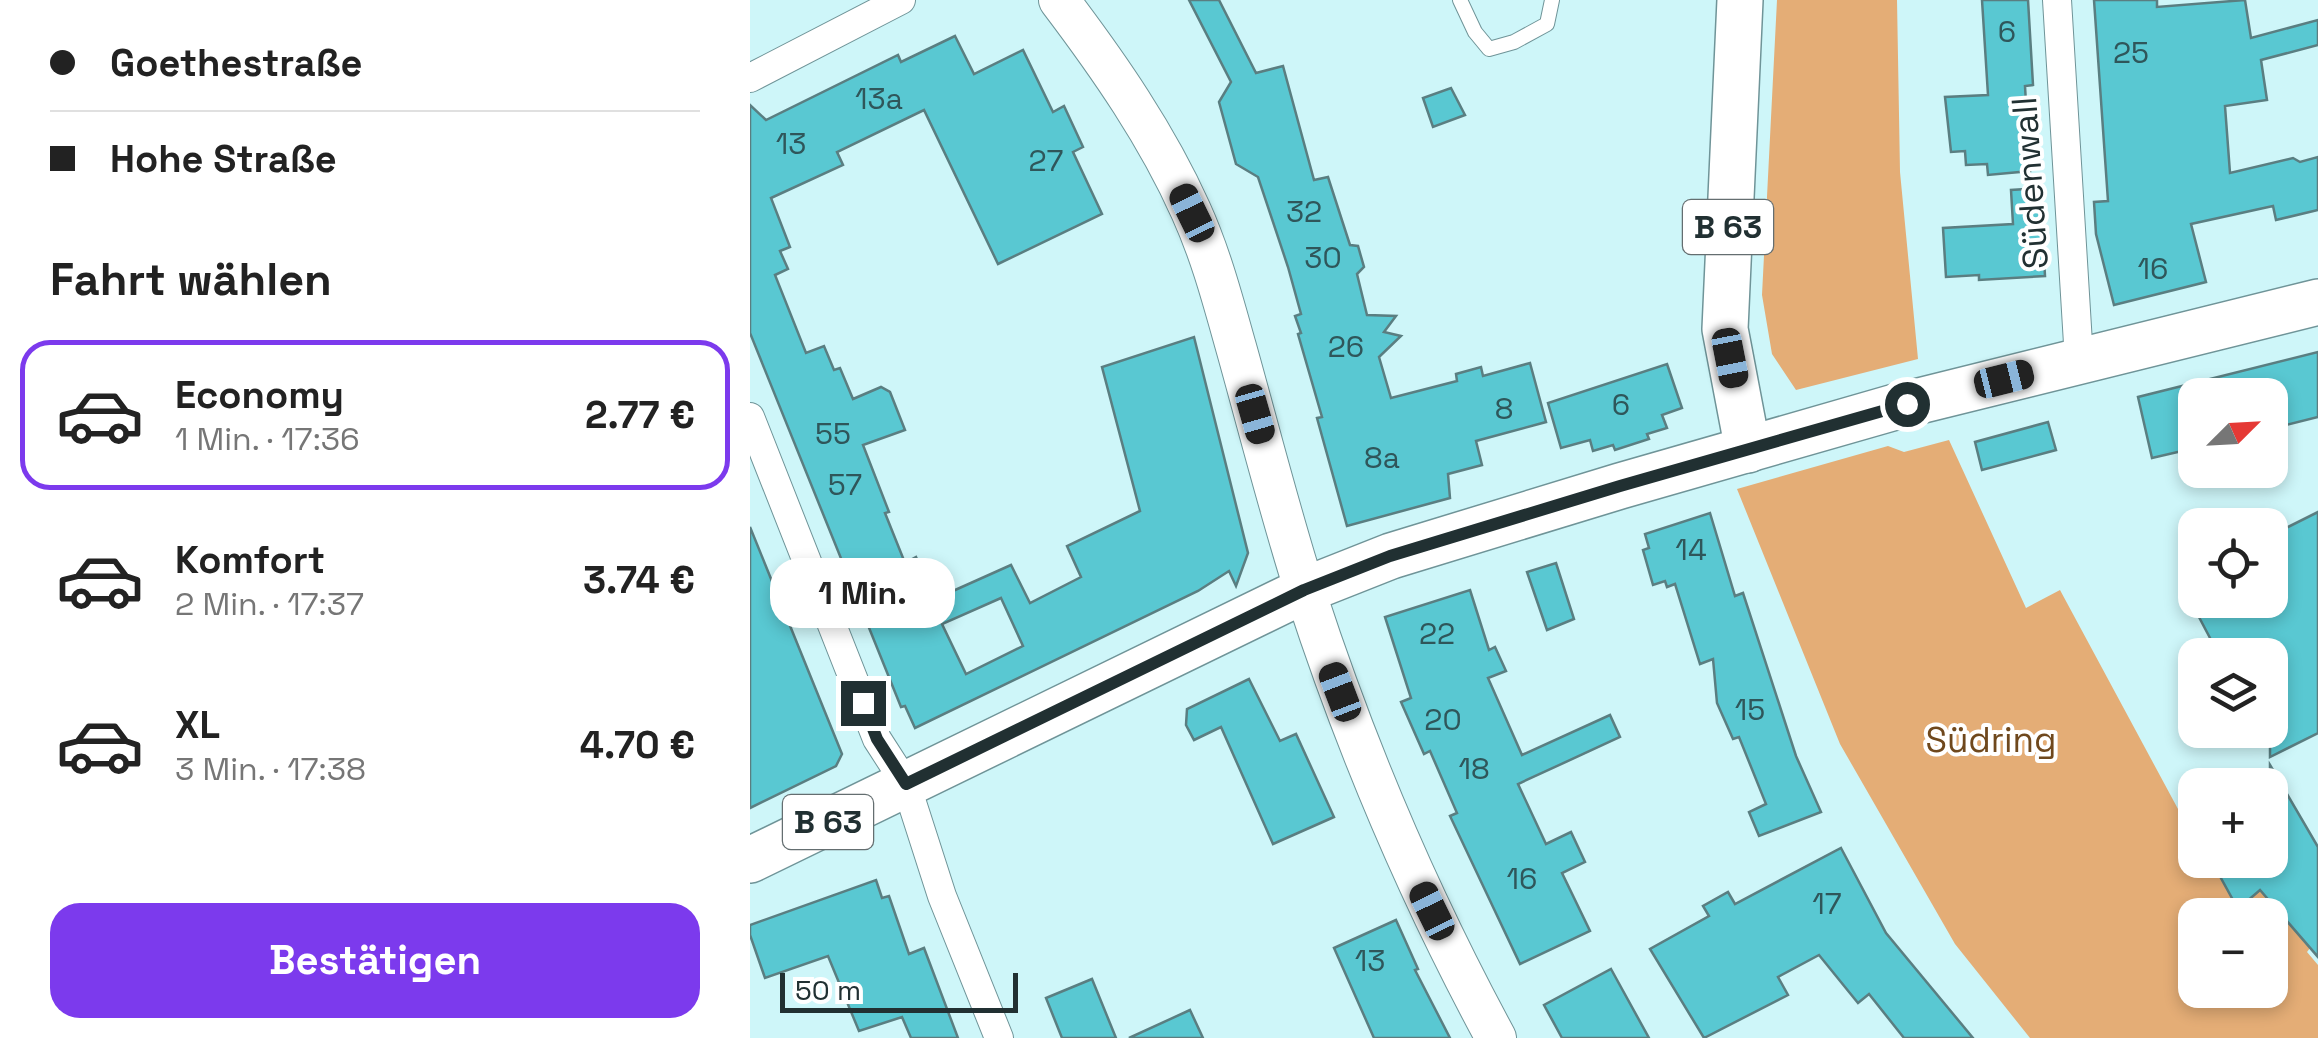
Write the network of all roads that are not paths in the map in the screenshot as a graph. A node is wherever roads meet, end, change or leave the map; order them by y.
1 (901, 0) edge
2 (1059, 0) edge
3 (1460, 0) edge
4 (1552, 0) edge
5 (1740, 0) edge
6 (2057, 0) edge
7 (750, 78) edge
8 (2318, 302) edge
9 (2079, 360) junction
10 (750, 417) edge
11 (1748, 450) junction
12 (1304, 590) junction
13 (906, 784) junction
14 (750, 860) edge
15 (999, 1038) edge
16 (1496, 1038) edge

1 - 7 street
2 - 12 street
3 - 4 lane
5 - 11 main road, B 63
6 - 9 street, Südenwall
8 - 9 main road, B 63
9 - 11 main road, B 63
10 - 13 street
11 - 12 main road, B 63
12 - 13 main road, B 63
12 - 16 street
13 - 14 main road, B 63
13 - 15 street

